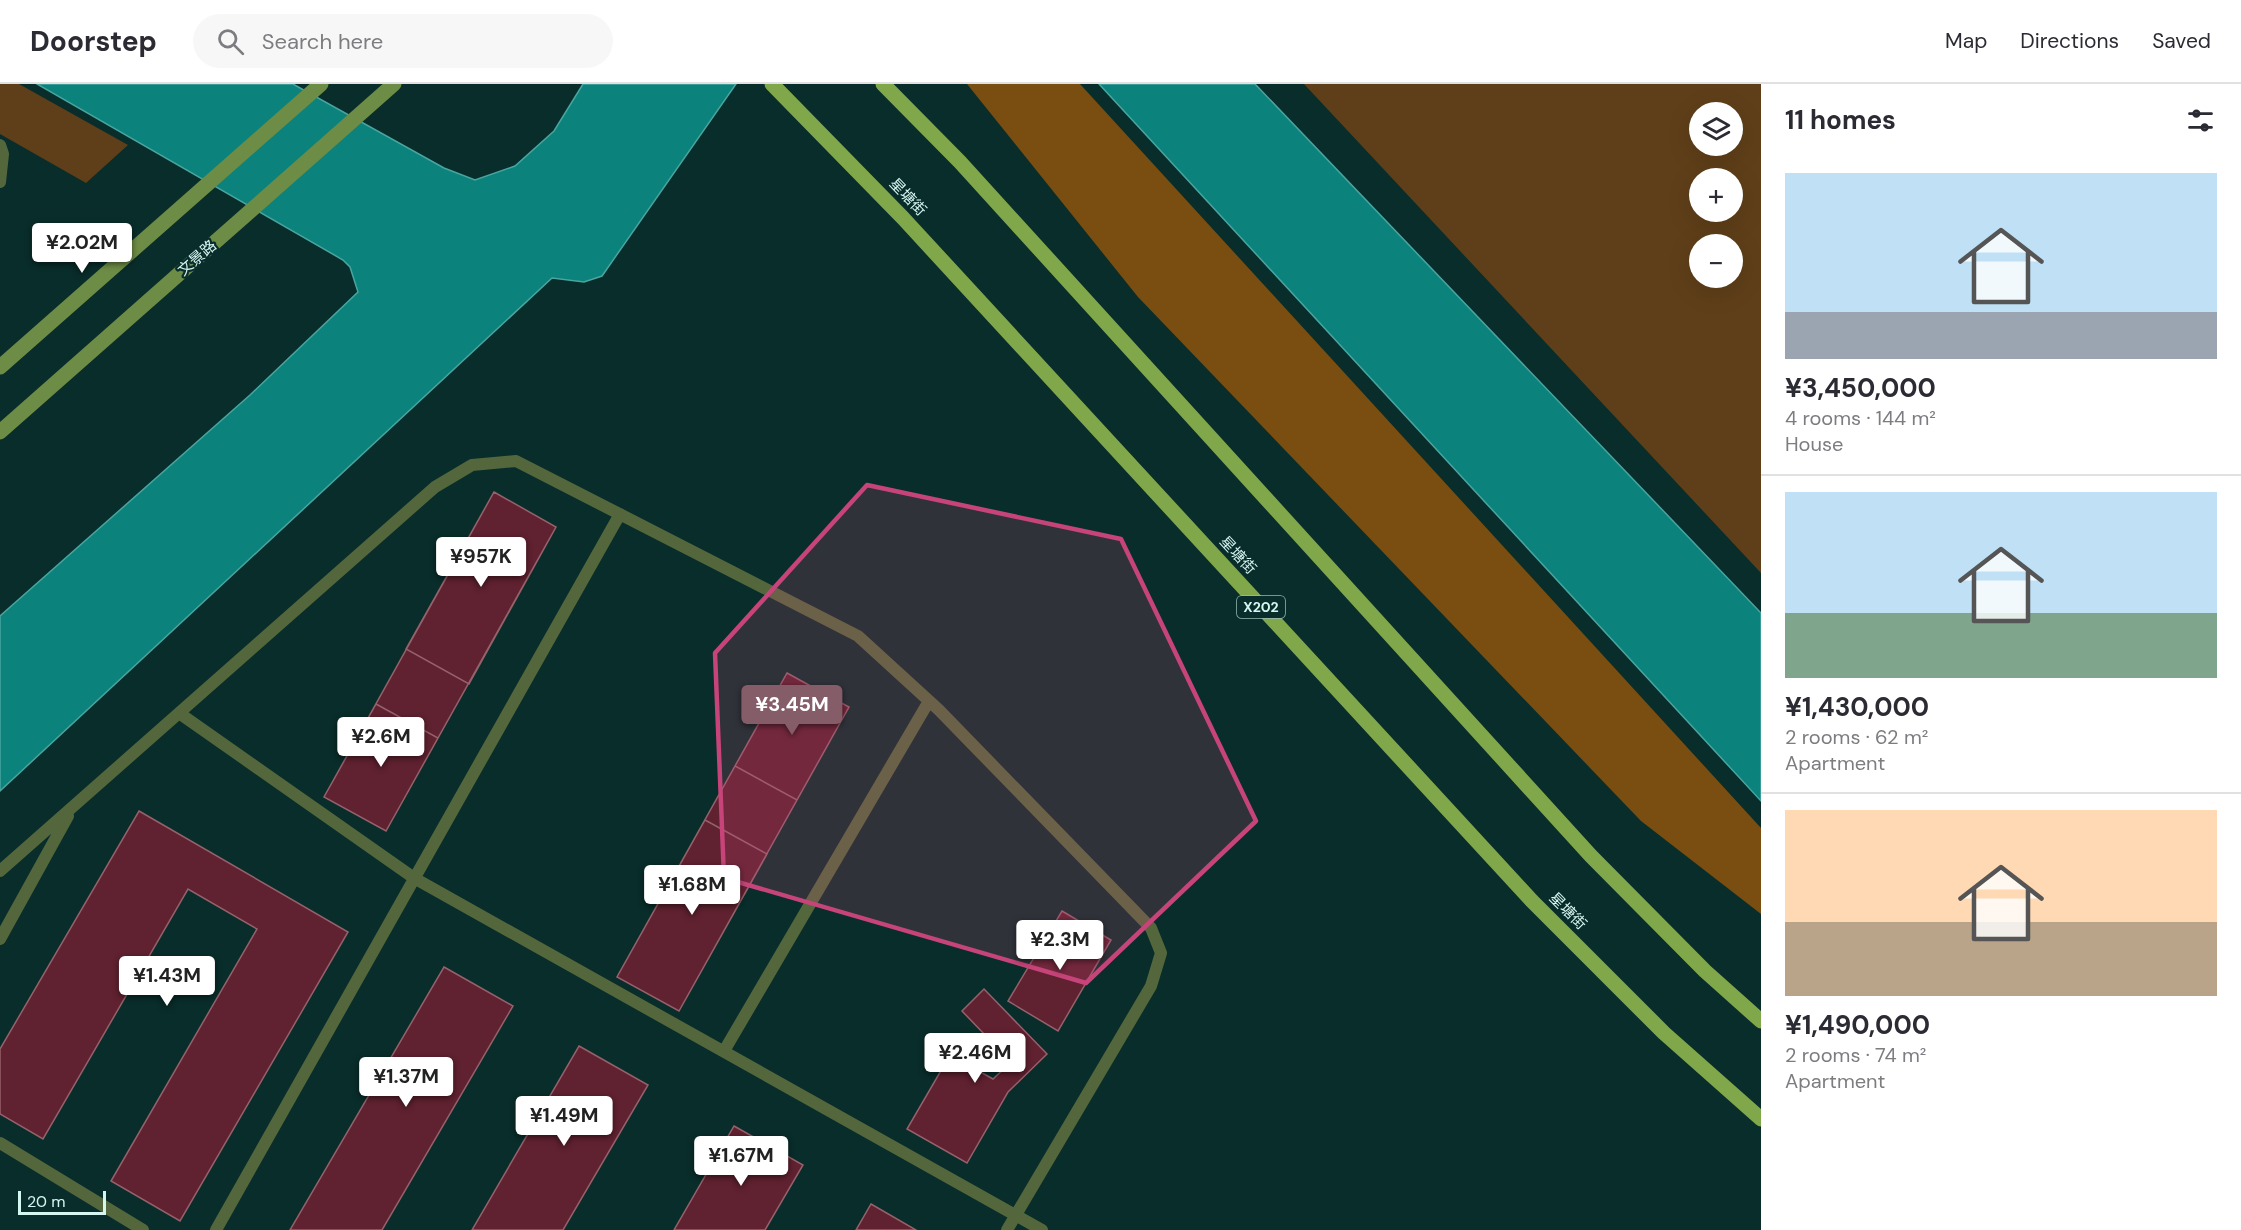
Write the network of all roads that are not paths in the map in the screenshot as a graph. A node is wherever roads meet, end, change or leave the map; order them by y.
1 (321, 84) edge
2 (394, 84) edge
3 (772, 84) edge
4 (884, 84) edge
5 (0, 145) edge
6 (0, 182) edge
7 (0, 368) edge
8 (0, 432) edge
9 (620, 514) junction
10 (929, 700) junction
11 (179, 713) junction
12 (73, 807) junction
13 (0, 871) edge
14 (414, 878) junction
15 (0, 939) edge
16 (1761, 1021) edge
17 (723, 1051) junction
18 (1761, 1119) edge
19 (0, 1143) edge
20 (1016, 1214) junction
21 (142, 1230) edge
22 (216, 1230) edge
23 (1007, 1230) edge
24 (1042, 1230) edge

1 - 7 main road
2 - 8 main road, 文景路
3 - 18 main road, 星塘街 / X202
4 - 16 main road
5 - 6 lane
9 - 10 lane
9 - 11 lane
9 - 14 lane
10 - 17 lane
10 - 20 lane
11 - 12 lane
11 - 14 lane
12 - 13 lane
12 - 15 lane
14 - 17 lane
14 - 22 lane
17 - 20 lane
19 - 21 lane
20 - 23 lane
20 - 24 lane

